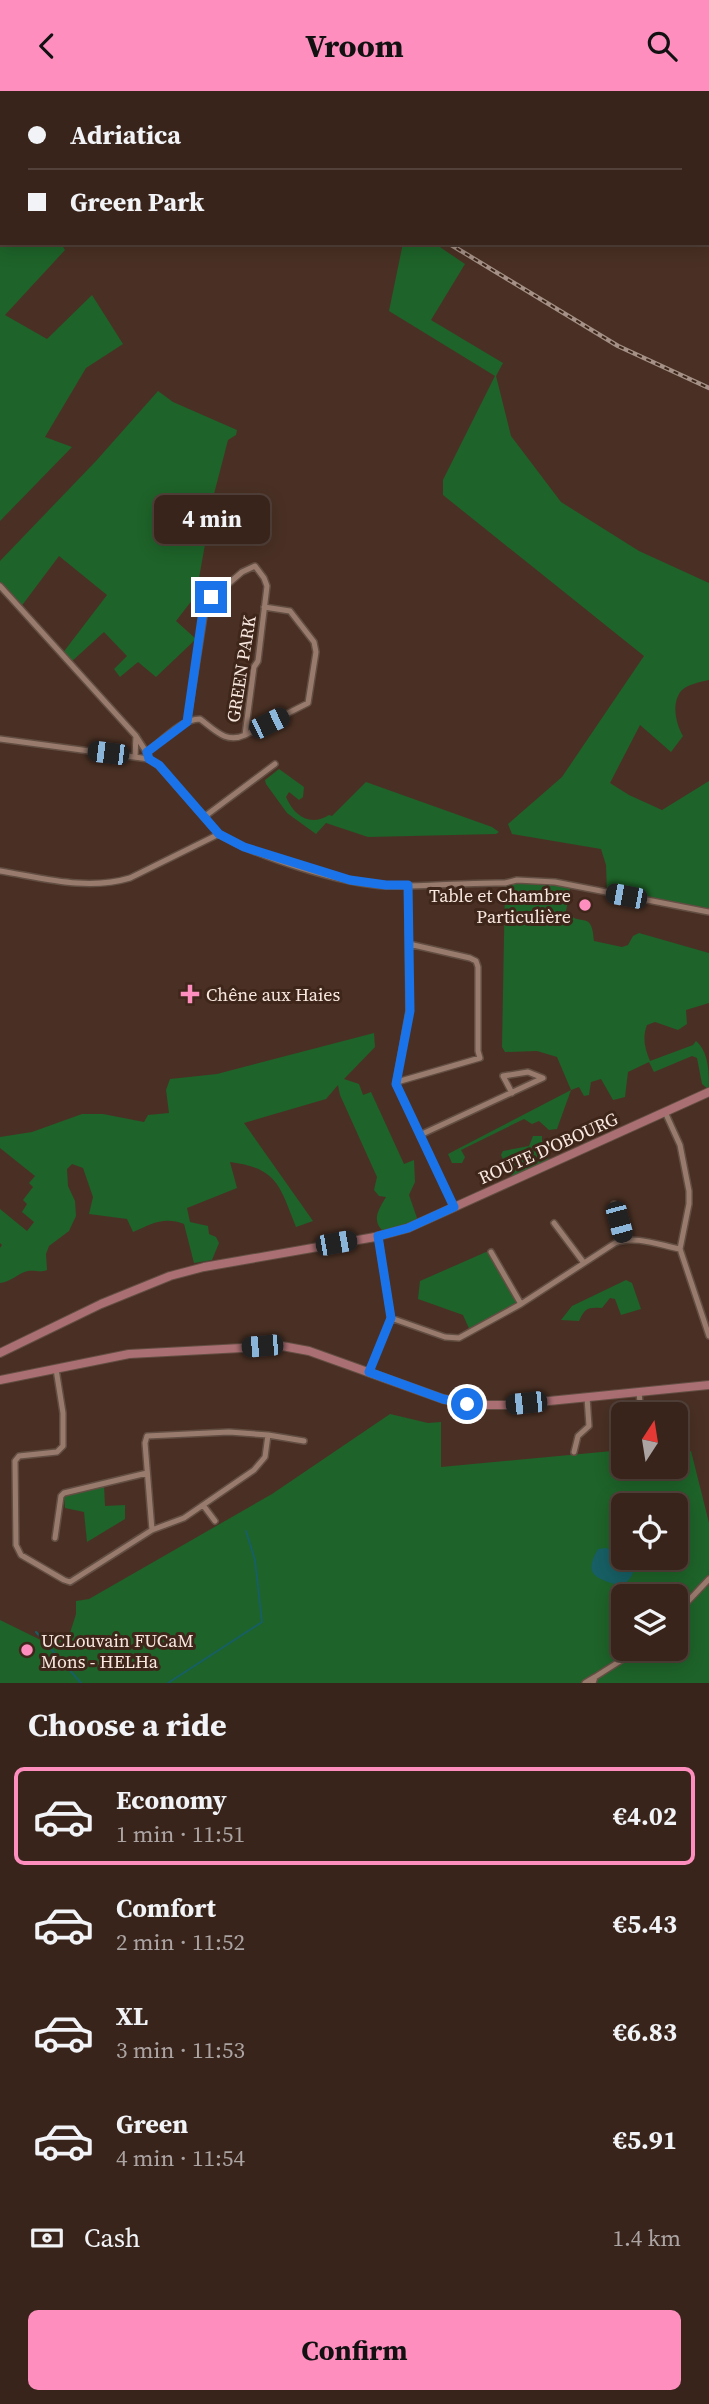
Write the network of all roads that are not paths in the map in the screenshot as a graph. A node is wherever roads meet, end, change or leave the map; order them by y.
1 (0, 586) edge
2 (264, 607) junction
3 (187, 722) junction
4 (245, 735) junction
5 (136, 736) junction
6 (0, 739) edge
7 (147, 752) junction
8 (135, 757) junction
9 (149, 759) junction
10 (275, 764) dead end
11 (204, 817) junction
12 (219, 834) junction
13 (0, 871) edge
14 (408, 885) junction
15 (709, 912) edge
16 (409, 944) junction
17 (397, 1081) junction
18 (709, 1092) edge
19 (512, 1093) junction
20 (665, 1112) junction
21 (419, 1135) junction
22 (614, 1204) dead end
23 (454, 1207) junction
24 (554, 1223) dead end
25 (378, 1236) junction
26 (624, 1239) junction
27 (680, 1249) junction
28 (491, 1252) dead end
29 (584, 1263) junction
30 (521, 1304) junction
31 (391, 1318) junction
32 (709, 1336) edge
33 (0, 1353) edge
34 (55, 1369) junction
35 (369, 1372) junction
36 (0, 1380) edge
37 (709, 1385) edge
38 (639, 1392) junction
39 (587, 1397) junction
40 (640, 1402) edge
41 (268, 1435) junction
42 (304, 1441) dead end
43 (574, 1452) dead end
44 (147, 1473) junction
45 (203, 1505) junction
46 (215, 1521) dead end
47 (152, 1530) junction
48 (55, 1538) dead end
49 (709, 1579) edge
50 (688, 1601) edge
51 (622, 1661) edge
52 (594, 1680) edge
53 (585, 1683) edge

1 - 5 street
2 - 3 street, GREEN PARK
2 - 4 street, GREEN PARK
2 - 4 street, GREEN PARK
3 - 4 street, GREEN PARK
3 - 7 street
5 - 7 street
5 - 8 street
6 - 8 street
7 - 9 street
8 - 9 street
9 - 11 street
10 - 11 street
11 - 12 street
12 - 13 street
12 - 14 street
14 - 15 street
14 - 16 street
16 - 17 street
16 - 17 street
17 - 21 street
18 - 20 main road, ROUTE D'OBOURG
19 - 19 street
19 - 21 street
20 - 23 main road, ROUTE D'OBOURG
20 - 27 street
21 - 23 street
22 - 26 street
23 - 25 main road, ROUTE D'OBOURG
24 - 29 street
25 - 31 street
25 - 33 main road, ROUTE D'OBOURG
26 - 27 street
26 - 29 street
27 - 32 street
28 - 30 street
29 - 30 street
30 - 31 street
31 - 35 street
34 - 35 main road
34 - 36 main road
34 - 47 street
35 - 39 main road
37 - 38 main road
38 - 39 main road
38 - 40 street
39 - 43 street
41 - 42 street
41 - 44 street
41 - 45 street
44 - 47 street
44 - 48 street
45 - 46 street
45 - 47 street
49 - 50 street
51 - 52 street
52 - 53 street

